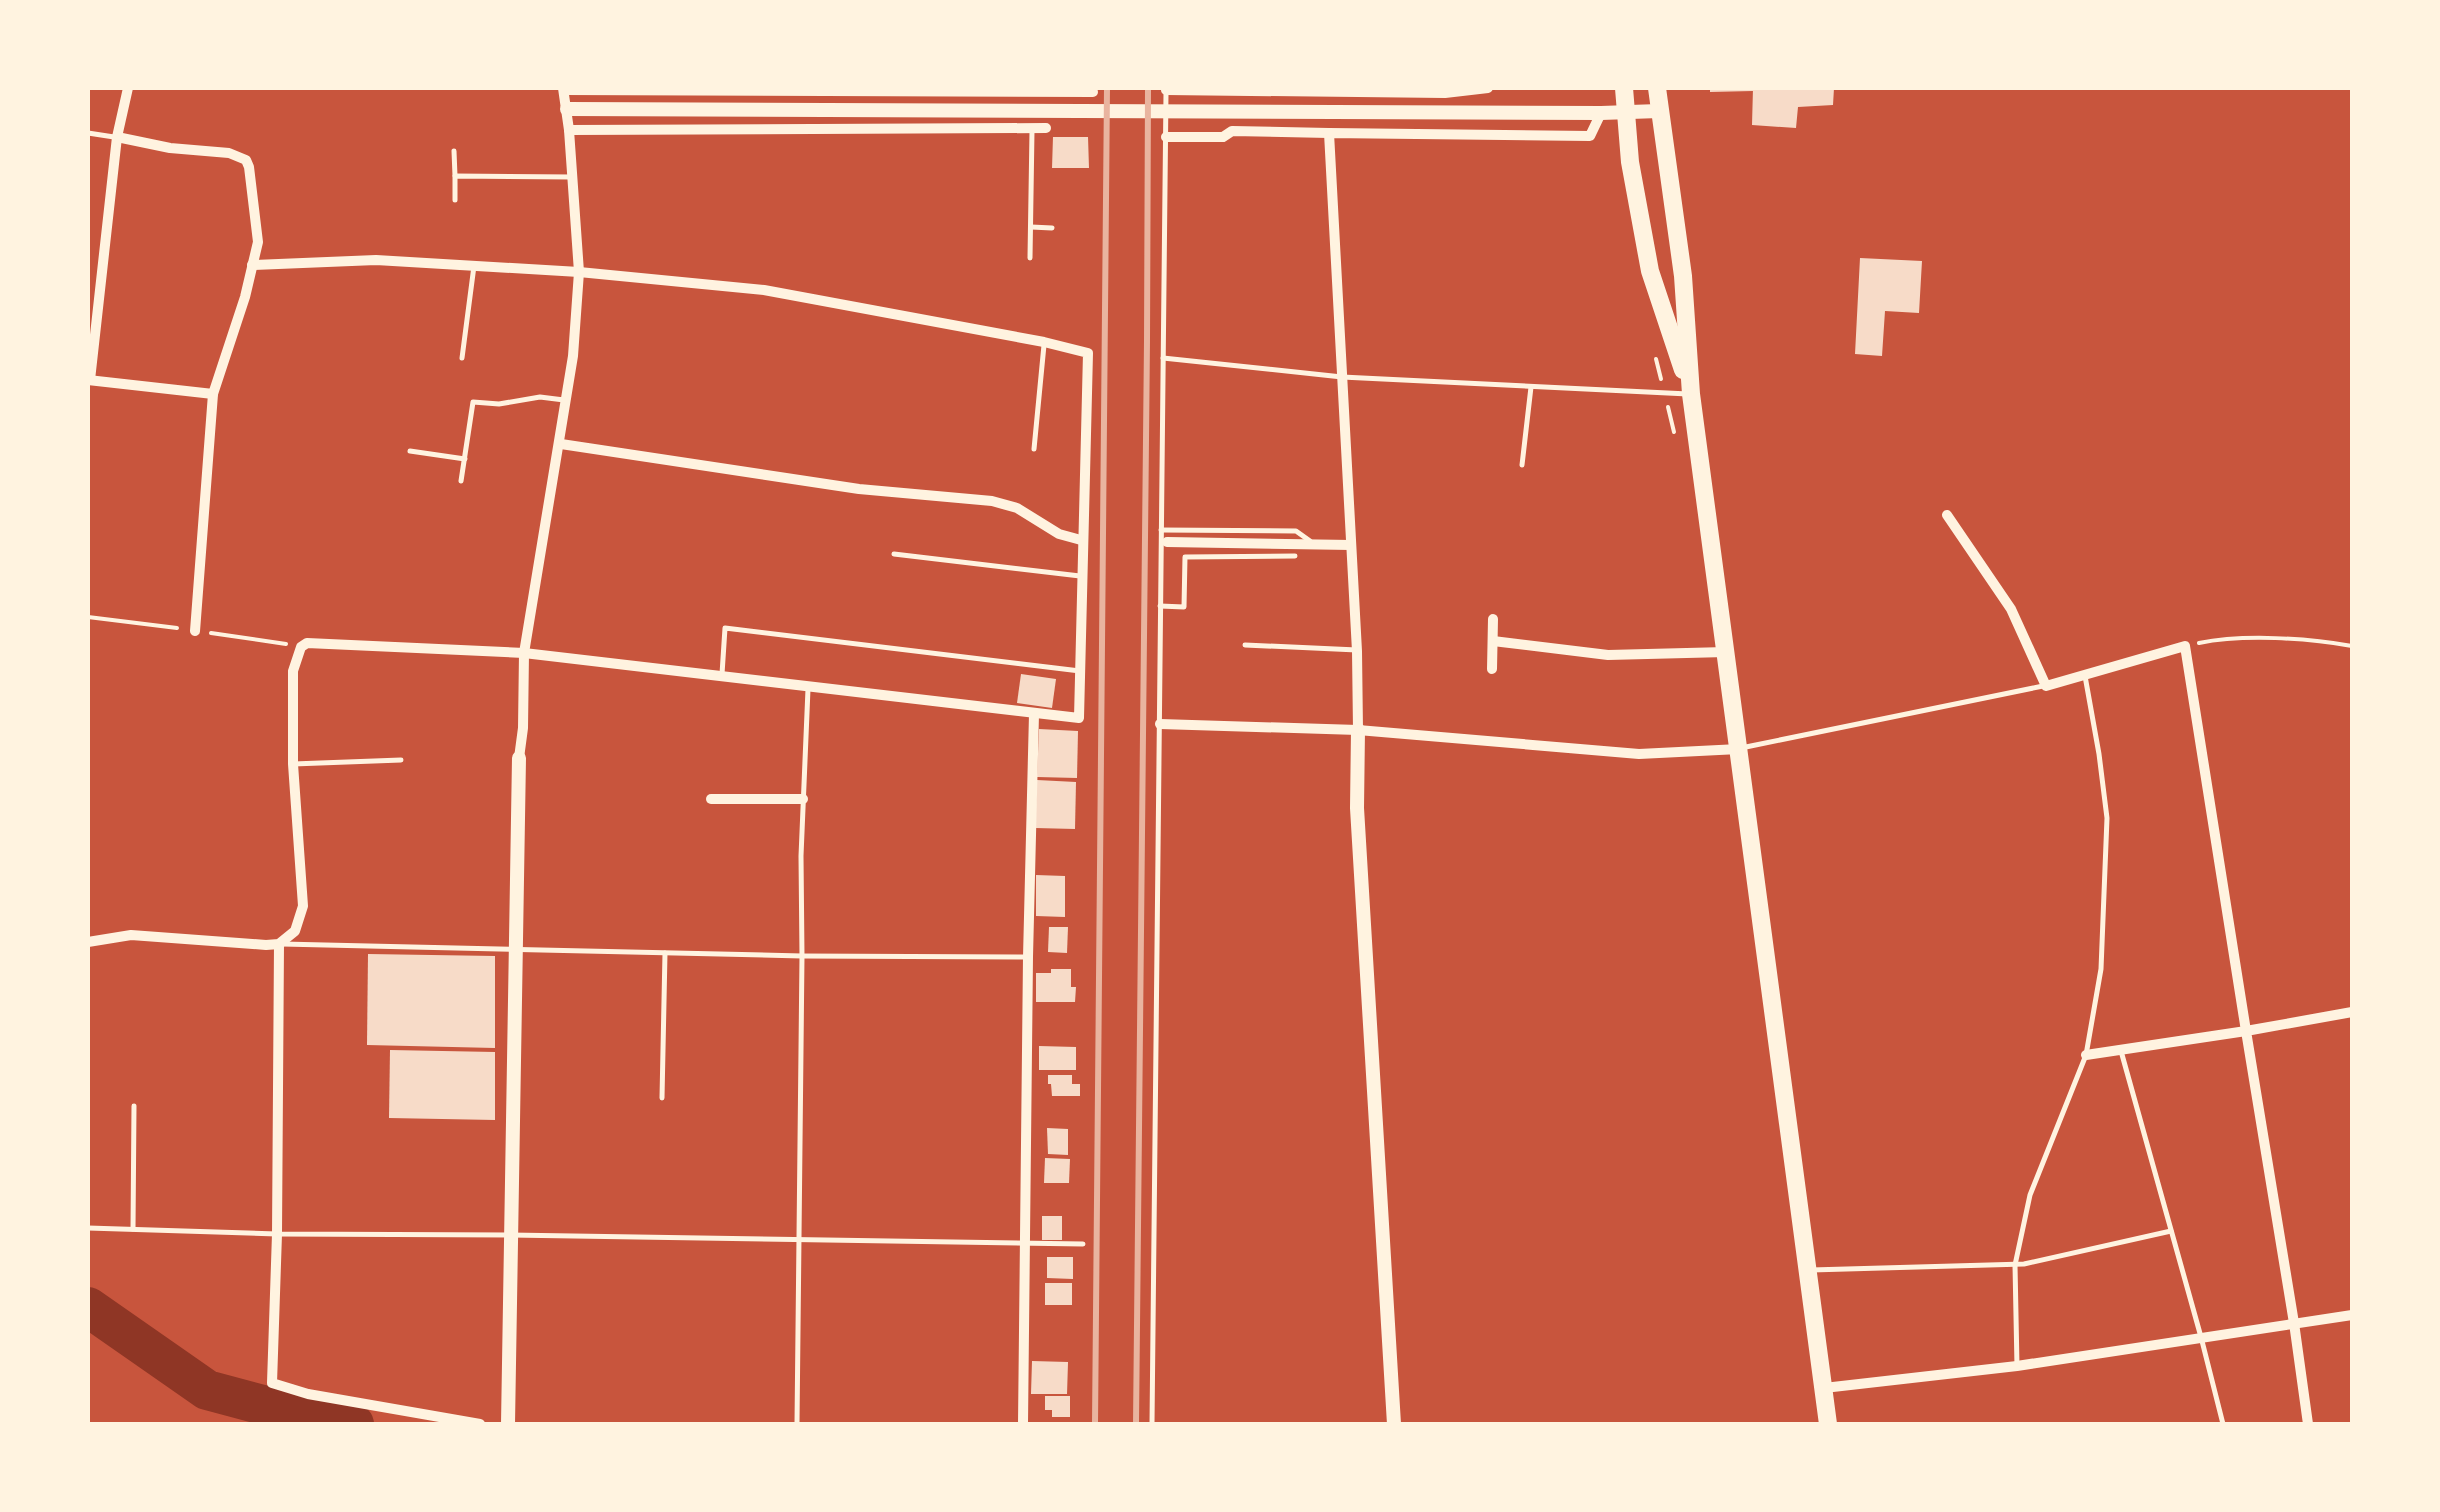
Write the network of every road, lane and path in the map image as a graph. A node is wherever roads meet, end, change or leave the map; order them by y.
1 (128, 88) edge
2 (1488, 88) edge
3 (1624, 88) edge
4 (1657, 88) edge
5 (564, 89) edge
6 (1166, 89) edge
7 (1018, 92) junction
8 (1092, 92) dead end
9 (567, 109) junction
10 (1659, 111) junction
11 (1624, 112) junction
12 (1601, 113) junction
13 (1005, 128) junction
14 (1032, 128) junction
15 (1046, 128) dead end
16 (570, 130) junction
17 (88, 133) edge
18 (1330, 133) junction
19 (117, 137) junction
20 (1166, 137) junction
21 (454, 151) dead end
22 (454, 176) junction
23 (572, 176) junction
24 (455, 200) dead end
25 (1031, 227) junction
26 (1052, 228) dead end
27 (1030, 258) dead end
28 (252, 265) junction
29 (474, 266) junction
30 (579, 272) junction
31 (1044, 342) junction
32 (462, 358) dead end
33 (1163, 358) junction
34 (1656, 358) dead end
35 (1342, 377) junction
36 (89, 380) edge
37 (1531, 386) junction
38 (213, 394) junction
39 (1664, 394) junction
40 (1691, 394) junction
41 (567, 400) junction
42 (1676, 442) dead end
43 (561, 444) junction
44 (1034, 449) dead end
45 (410, 451) dead end
46 (465, 459) junction
47 (1522, 465) dead end
48 (461, 481) dead end
49 (1947, 515) dead end
50 (1161, 530) junction
51 (1082, 540) dead end
52 (1167, 542) dead end
53 (1315, 544) junction
54 (1351, 545) junction
55 (894, 554) dead end
56 (1294, 556) joint
57 (1083, 576) junction
58 (1160, 606) junction
59 (1493, 618) dead end
60 (195, 631) dead end
61 (1493, 641) junction
62 (1245, 645) dead end
63 (2185, 646) junction
64 (2352, 646) edge
65 (1357, 650) junction
66 (1726, 652) junction
67 (524, 654) junction
68 (1492, 670) dead end
69 (1082, 671) junction
70 (2085, 676) junction
71 (722, 678) junction
72 (808, 686) junction
73 (2046, 686) junction
74 (1034, 714) junction
75 (1160, 724) junction
76 (1358, 730) junction
77 (1739, 748) junction
78 (519, 758) joint
79 (402, 760) dead end
80 (293, 764) junction
81 (711, 799) dead end
82 (803, 799) junction
83 (88, 942) edge
84 (279, 944) junction
85 (516, 950) junction
86 (665, 954) junction
87 (802, 956) junction
88 (1028, 957) junction
89 (2352, 1012) edge
90 (2246, 1031) junction
91 (2121, 1050) junction
92 (2086, 1054) junction
93 (662, 1098) dead end
94 (134, 1106) dead end
95 (88, 1228) edge
96 (133, 1230) junction
97 (2171, 1231) junction
98 (277, 1234) junction
99 (510, 1235) junction
100 (798, 1239) junction
101 (1025, 1243) junction
102 (1083, 1244) dead end
103 (2015, 1265) junction
104 (1808, 1270) junction
105 (2352, 1315) edge
106 (2294, 1323) junction
107 (2201, 1338) junction
108 (2017, 1366) junction
109 (1824, 1388) junction
110 (480, 1424) edge
111 (508, 1424) edge
112 (796, 1424) edge
113 (1023, 1424) edge
114 (1152, 1424) edge
115 (1394, 1424) edge
116 (1828, 1424) edge
117 (2222, 1424) edge
118 (2308, 1424) edge

1 - 19 street
2 - 6 street
3 - 11 highway
4 - 10 highway
5 - 7 street
5 - 9 street
6 - 20 lane
7 - 8 street
7 - 13 street
9 - 12 street
9 - 16 street
10 - 11 street
10 - 40 highway
11 - 12 street
11 - 40 highway
12 - 18 street
13 - 14 street
13 - 16 street
14 - 15 street
14 - 25 lane
16 - 23 street
17 - 19 lane
18 - 20 street
18 - 35 street
19 - 28 street
19 - 36 street
20 - 33 lane
21 - 22 lane
22 - 23 lane
22 - 24 lane
23 - 30 street
25 - 26 lane
25 - 27 lane
28 - 29 street
28 - 38 street
29 - 30 street
29 - 32 lane
30 - 31 street
30 - 41 street
31 - 44 lane
31 - 57 street
33 - 35 lane
33 - 50 lane
34 - 39 path
35 - 37 lane
35 - 54 street
36 - 38 street
37 - 39 lane
37 - 47 lane
38 - 60 street
39 - 40 lane
39 - 42 path
40 - 66 highway
41 - 43 street
41 - 46 lane
43 - 51 street
43 - 67 street
45 - 46 lane
46 - 48 lane
49 - 73 street
50 - 53 lane
50 - 58 lane
52 - 53 street
53 - 54 street
53 - 56 street
54 - 65 street
55 - 57 lane
56 - 58 lane
57 - 69 street
58 - 75 lane
59 - 61 street
61 - 66 street
61 - 68 street
62 - 65 lane
63 - 64 path
63 - 70 street
63 - 90 street
65 - 76 street
66 - 77 highway
67 - 71 street
67 - 78 street
67 - 80 street
69 - 71 lane
69 - 74 street
70 - 73 street
70 - 92 lane
71 - 72 street
72 - 74 street
72 - 82 lane
73 - 77 lane
74 - 88 street
75 - 76 street
75 - 114 lane
76 - 77 street
76 - 115 street
77 - 104 highway
78 - 85 street
79 - 80 lane
80 - 84 street
81 - 82 street
82 - 87 lane
83 - 84 street
84 - 85 lane
84 - 98 street
85 - 86 lane
85 - 99 street
86 - 87 lane
86 - 93 lane
87 - 88 lane
87 - 100 lane
88 - 101 street
89 - 90 street
90 - 91 street
90 - 106 street
91 - 92 street
91 - 97 lane
92 - 103 lane
94 - 96 lane
95 - 96 lane
96 - 98 lane
97 - 103 lane
97 - 107 lane
98 - 99 lane
98 - 110 street
99 - 100 lane
99 - 111 street
100 - 101 lane
100 - 112 lane
101 - 102 lane
101 - 113 street
103 - 104 lane
103 - 108 lane
104 - 109 highway
105 - 106 street
106 - 107 street
106 - 118 street
107 - 108 street
107 - 117 lane
108 - 109 street
109 - 116 highway

